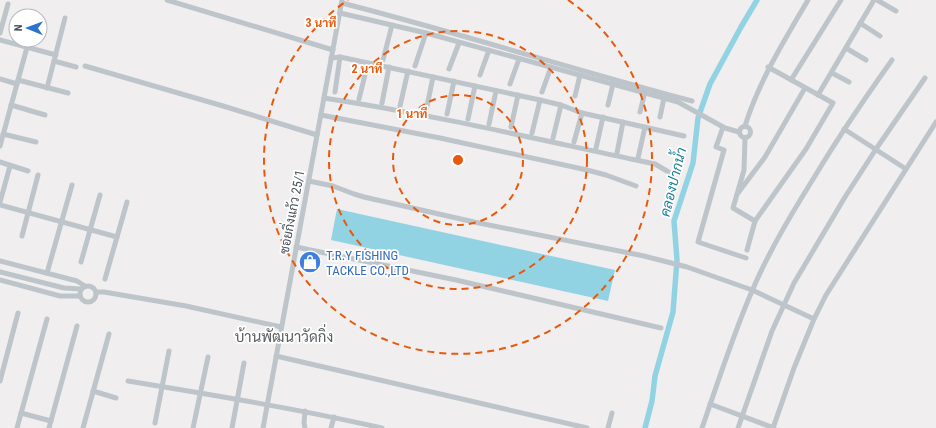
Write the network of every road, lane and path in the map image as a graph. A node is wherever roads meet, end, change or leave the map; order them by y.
1 (169, 0) edge
2 (808, 0) edge
3 (841, 0) edge
4 (875, 0) edge
5 (342, 2) edge
6 (8, 4) dead end
7 (896, 11) dead end
8 (340, 13) junction
9 (65, 18) dead end
10 (860, 23) junction
11 (392, 25) junction
12 (0, 33) edge
13 (426, 33) junction
14 (880, 36) dead end
15 (459, 42) junction
16 (27, 48) edge
17 (31, 48) edge
18 (846, 48) junction
19 (333, 50) junction
20 (489, 50) junction
21 (56, 55) junction
22 (340, 57) junction
23 (331, 58) junction
24 (519, 58) junction
25 (383, 60) dead end
26 (866, 60) dead end
27 (892, 60) dead end
28 (54, 62) junction
29 (368, 63) junction
30 (85, 66) dead end
31 (415, 66) dead end
32 (76, 67) dead end
33 (389, 67) junction
34 (551, 67) junction
35 (768, 68) junction
36 (449, 69) dead end
37 (408, 71) junction
38 (832, 72) junction
39 (480, 75) dead end
40 (580, 75) junction
41 (433, 77) junction
42 (925, 78) dead end
43 (0, 79) edge
44 (791, 80) junction
45 (454, 81) junction
46 (17, 82) junction
47 (849, 82) dead end
48 (510, 84) dead end
49 (613, 84) junction
50 (475, 86) junction
51 (47, 88) junction
52 (805, 88) junction
53 (496, 91) junction
54 (335, 92) dead end
55 (542, 92) dead end
56 (645, 92) junction
57 (68, 93) dead end
58 (818, 95) junction
59 (518, 96) junction
60 (575, 96) dead end
61 (324, 98) junction
62 (664, 98) junction
63 (358, 99) dead end
64 (540, 100) junction
65 (692, 101) dead end
66 (382, 103) dead end
67 (11, 105) junction
68 (560, 105) junction
69 (608, 105) dead end
70 (400, 106) dead end
71 (426, 111) dead end
72 (640, 112) dead end
73 (582, 113) junction
74 (447, 114) dead end
75 (45, 115) dead end
76 (321, 115) junction
77 (602, 117) junction
78 (660, 117) dead end
79 (468, 119) dead end
80 (0, 120) edge
81 (7, 122) junction
82 (623, 122) junction
83 (936, 122) edge
84 (489, 124) dead end
85 (745, 126) junction
86 (511, 127) dead end
87 (645, 127) junction
88 (724, 127) junction
89 (844, 129) junction
90 (739, 132) junction
91 (532, 133) dead end
92 (3, 134) junction
93 (317, 135) junction
94 (684, 136) dead end
95 (553, 138) dead end
96 (745, 138) junction
97 (36, 142) dead end
98 (574, 142) dead end
99 (0, 146) edge
100 (596, 148) dead end
101 (876, 149) junction
102 (617, 153) dead end
103 (638, 158) dead end
104 (0, 162) edge
105 (10, 166) junction
106 (906, 169) junction
107 (28, 171) dead end
108 (38, 174) dead end
109 (672, 174) dead end
110 (308, 181) junction
111 (72, 185) dead end
112 (636, 186) dead end
113 (738, 193) junction
114 (100, 195) dead end
115 (127, 202) dead end
116 (0, 204) edge
117 (28, 212) junction
118 (755, 221) junction
119 (62, 222) junction
120 (91, 230) junction
121 (22, 236) dead end
122 (117, 237) junction
123 (296, 247) junction
124 (747, 250) dead end
125 (746, 258) dead end
126 (0, 261) edge
127 (81, 262) dead end
128 (0, 272) edge
129 (47, 273) junction
130 (105, 279) dead end
131 (0, 280) edge
132 (48, 284) junction
133 (83, 288) junction
134 (752, 290) junction
135 (96, 292) junction
136 (46, 293) junction
137 (80, 296) junction
138 (783, 304) junction
139 (18, 313) dead end
140 (47, 319) dead end
141 (814, 319) junction
142 (77, 326) dead end
143 (281, 327) junction
144 (661, 328) dead end
145 (109, 334) dead end
146 (169, 351) dead end
147 (276, 356) junction
148 (208, 357) dead end
149 (244, 363) dead end
150 (0, 381) edge
151 (128, 381) dead end
152 (161, 386) junction
153 (93, 392) junction
154 (200, 393) junction
155 (116, 398) dead end
156 (237, 398) junction
157 (710, 404) junction
158 (267, 405) junction
159 (305, 411) junction
160 (21, 413) junction
161 (612, 413) dead end
162 (742, 415) junction
163 (334, 417) junction
164 (51, 420) junction
165 (155, 422) dead end
166 (84, 427) edge
167 (17, 428) edge
168 (49, 428) edge
169 (90, 428) edge
170 (193, 428) edge
171 (232, 428) edge
172 (263, 428) edge
173 (305, 428) edge
174 (331, 428) edge
175 (382, 428) edge
176 (587, 428) edge
177 (608, 428) edge
178 (702, 428) edge
179 (738, 428) edge
180 (774, 428) edge

1 - 19 street
2 - 35 street
3 - 44 street
4 - 7 street
4 - 10 street
5 - 8 street, ซอยกิ่งแก้ว 25/1
5 - 65 street
6 - 12 street
8 - 11 street
8 - 19 street, ซอยกิ่งแก้ว 25/1
9 - 21 street
10 - 14 street
10 - 18 street
11 - 13 street
11 - 25 street
13 - 15 street
13 - 31 street
15 - 20 street
15 - 36 street
16 - 46 street
17 - 21 street
18 - 26 street
18 - 38 street
19 - 23 street, ซอยกิ่งแก้ว 25/1
20 - 24 street
20 - 39 street
21 - 28 street
22 - 23 street
22 - 29 street
22 - 54 street
23 - 61 street, ซอยกิ่งแก้ว 25/1
24 - 34 street
24 - 48 street
27 - 89 street
28 - 32 street
28 - 51 street
29 - 33 street
29 - 63 street
30 - 93 street
33 - 37 street
33 - 66 street
34 - 40 street
34 - 55 street
35 - 44 street
35 - 85 street
37 - 41 street
37 - 70 street
38 - 47 street
38 - 58 street
40 - 49 street
40 - 60 street
41 - 45 street
41 - 71 street
42 - 101 street
43 - 46 street
44 - 52 street
45 - 50 street
45 - 74 street
46 - 51 street
46 - 67 street
49 - 56 street
49 - 69 street
50 - 53 street
50 - 79 street
51 - 57 street
52 - 58 street
52 - 113 street
53 - 59 street
53 - 84 street
56 - 62 street
56 - 72 street
58 - 118 street
59 - 64 street
59 - 86 street
61 - 76 street, ซอยกิ่งแก้ว 25/1
61 - 109 street
62 - 78 street
62 - 88 street
64 - 68 street
64 - 91 street
67 - 75 street
67 - 81 street
68 - 73 street
68 - 95 street
73 - 77 street
73 - 98 street
76 - 93 street, ซอยกิ่งแก้ว 25/1
76 - 112 street
77 - 82 street
77 - 100 street
80 - 81 street
81 - 92 street
82 - 87 street
82 - 102 street
83 - 106 street
85 - 90 street
85 - 96 street
87 - 94 street
87 - 103 street
88 - 90 street
88 - 125 street
89 - 101 street
89 - 134 street
90 - 96 street
92 - 97 street
92 - 99 street
93 - 110 street, ซอยกิ่งแก้ว 25/1
96 - 113 street
101 - 106 street
101 - 138 street
104 - 105 street
105 - 107 street
105 - 116 street
106 - 141 street
108 - 117 street
110 - 123 street, ซอยกิ่งแก้ว 25/1
110 - 134 street
111 - 119 street
113 - 118 street
114 - 120 street
115 - 122 street
116 - 117 street
117 - 119 street
117 - 121 street
118 - 124 street
119 - 120 street
119 - 129 street
120 - 122 street
120 - 127 street
122 - 130 street
123 - 143 street, ซอยกิ่งแก้ว 25/1
123 - 144 street
126 - 129 street
128 - 132 street
129 - 133 street
131 - 136 street
132 - 133 street
132 - 136 street
133 - 135 street
133 - 137 street
134 - 138 street
134 - 157 street
135 - 137 street
135 - 143 street
136 - 137 street
138 - 141 street
138 - 162 street
139 - 150 street
140 - 160 street
141 - 180 street
142 - 164 street
143 - 147 street, ซอยกิ่งแก้ว 25/1
145 - 153 street
146 - 152 street
147 - 158 street, ซอยกิ่งแก้ว 25/1
147 - 176 street
148 - 154 street
149 - 156 street
151 - 152 street
152 - 154 street
152 - 165 street
153 - 155 street
153 - 166 street
154 - 156 street
154 - 170 street
156 - 158 street
156 - 171 street
157 - 162 street
157 - 178 street
158 - 159 street
158 - 172 street, ซอยกิ่งแก้ว 25/1
159 - 163 street
159 - 173 street
160 - 164 street
160 - 167 street
161 - 177 street
162 - 179 street
162 - 180 street
163 - 174 street
163 - 175 street
164 - 168 street
166 - 169 street

